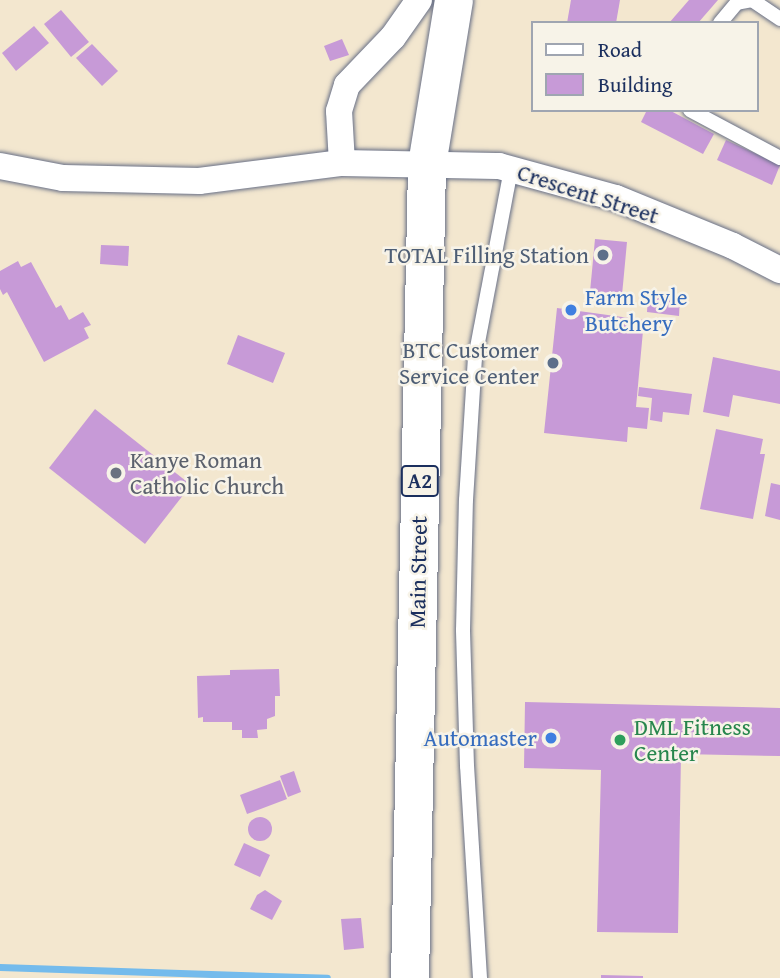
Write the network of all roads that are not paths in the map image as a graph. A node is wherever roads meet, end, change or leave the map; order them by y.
1 (419, 0) edge
2 (454, 0) edge
3 (780, 19) edge
4 (722, 21) edge
5 (694, 112) edge
6 (780, 158) edge
7 (342, 163) junction
8 (426, 164) junction
9 (0, 166) edge
10 (511, 170) junction
11 (780, 270) edge
12 (410, 971) edge
13 (481, 978) edge

1 - 7 street
2 - 8 highway, Main Street / A2
3 - 4 lane
5 - 6 lane
7 - 8 street, Crescent Street
7 - 9 street, Crescent Street
8 - 10 street, Crescent Street
8 - 12 highway, Main Street / A2
10 - 11 street, Crescent Street
10 - 13 lane

